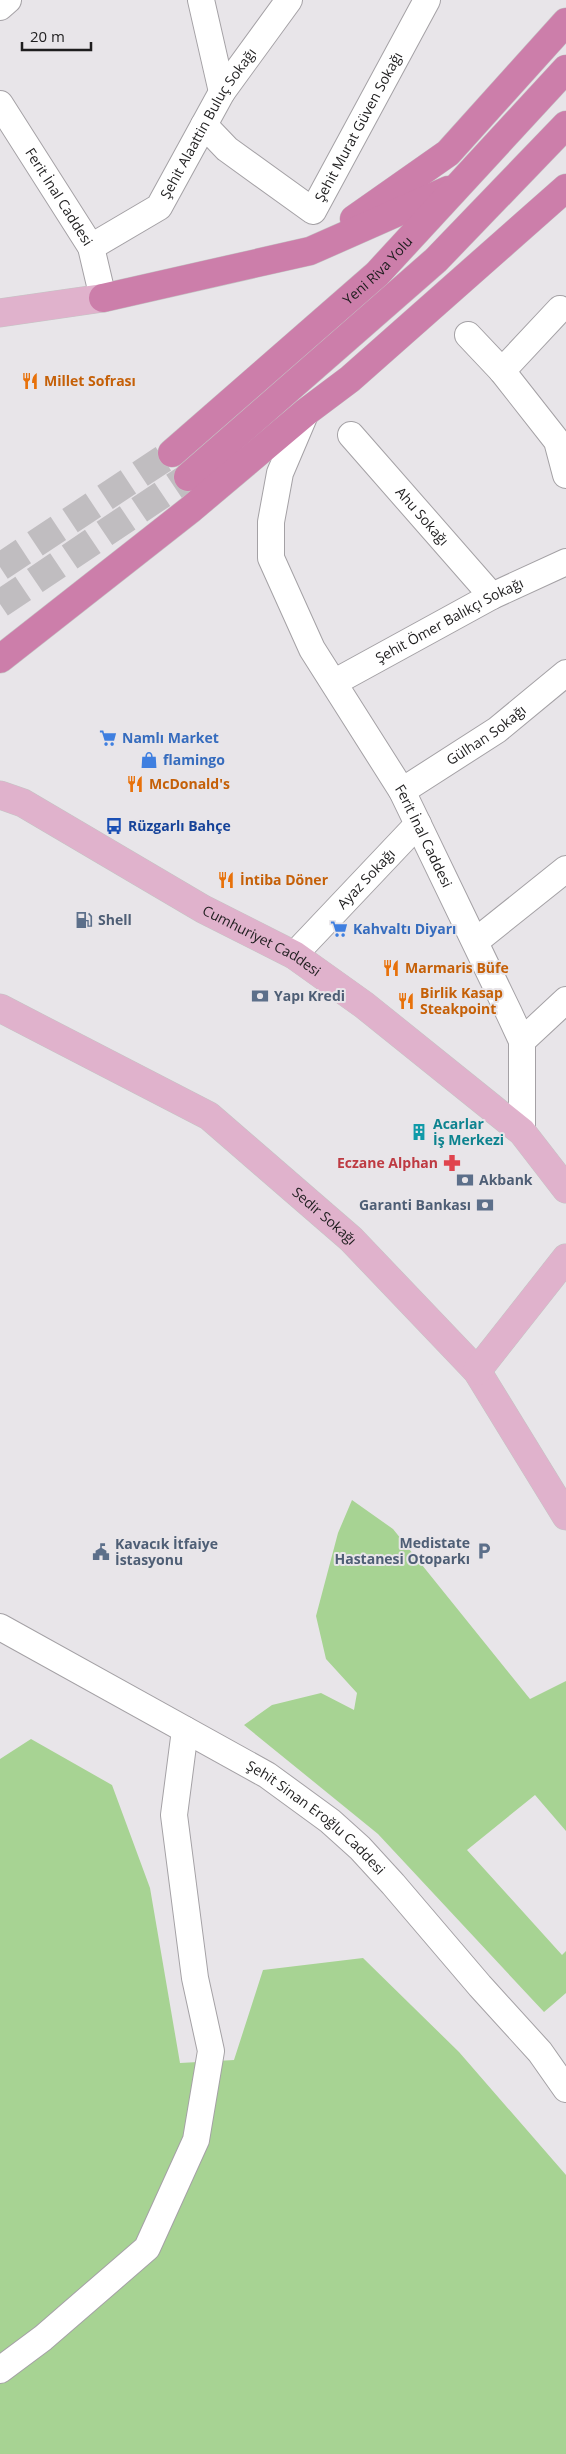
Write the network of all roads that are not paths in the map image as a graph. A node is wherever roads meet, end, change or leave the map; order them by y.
1 (8, 0) edge
2 (201, 0) edge
3 (289, 0) edge
4 (427, 0) edge
5 (0, 7) edge
6 (566, 22) edge
7 (566, 69) edge
8 (222, 92) junction
9 (0, 104) edge
10 (204, 125) junction
11 (566, 126) edge
12 (456, 187) junction
13 (566, 188) edge
14 (91, 247) junction
15 (310, 251) junction
16 (103, 298) junction
17 (560, 309) dead end
18 (0, 313) edge
19 (468, 335) dead end
20 (502, 371) junction
21 (306, 412) junction
22 (351, 435) dead end
23 (172, 453) tunnel mouth
24 (566, 475) edge
25 (188, 477) tunnel mouth
26 (566, 562) edge
27 (492, 596) junction
28 (0, 659) edge
29 (566, 673) edge
30 (335, 682) junction
31 (0, 778) edge
32 (402, 791) junction
33 (12, 799) edge
34 (418, 824) junction
35 (566, 869) edge
36 (476, 941) junction
37 (294, 956) junction
38 (566, 1000) edge
39 (0, 1008) edge
40 (522, 1042) junction
41 (522, 1132) junction
42 (566, 1190) edge
43 (566, 1258) edge
44 (477, 1371) junction
45 (566, 1516) edge
46 (0, 1627) edge
47 (186, 1730) junction
48 (566, 2089) edge
49 (0, 2370) edge

1 - 5 street
2 - 8 street
3 - 8 street, Şehit Alaattin Buluç Sokağı
4 - 10 street, Şehit Murat Güven Sokağı
6 - 15 highway
7 - 12 highway, Yeni Riva Yolu
8 - 10 street, Şehit Alaattin Buluç Sokağı
9 - 14 street, Ferit İnal Caddesi
10 - 14 street, Şehit Alaattin Buluç Sokağı
11 - 25 highway, Yeni Riva Yolu
12 - 15 highway
12 - 23 highway, Yeni Riva Yolu
13 - 21 highway
14 - 16 street, Ferit İnal Caddesi
15 - 16 highway
16 - 18 main road
17 - 20 street
19 - 20 street
20 - 24 street
21 - 28 highway
21 - 30 street, Ferit İnal Caddesi
22 - 27 street, Ahu Sokağı
26 - 27 street, Şehit Ömer Balıkçı Sokağı
27 - 30 street, Şehit Ömer Balıkçı Sokağı
29 - 32 street, Gülhan Sokağı
30 - 32 street, Ferit İnal Caddesi
31 - 33 main road, Cumhuriyet Caddesi
32 - 34 street, Ferit İnal Caddesi
33 - 37 main road, Cumhuriyet Caddesi
34 - 36 street, Ferit İnal Caddesi
34 - 37 street, Ayaz Sokağı
35 - 36 street
36 - 40 street, Ferit İnal Caddesi
37 - 41 main road, Cumhuriyet Caddesi
38 - 40 street
39 - 44 main road, Sedir Sokağı
40 - 41 street, Ferit İnal Caddesi
41 - 42 main road, Cumhuriyet Caddesi
43 - 44 main road
44 - 45 main road, Sedir Sokağı
46 - 47 street, Şehit Sinan Eroğlu Caddesi
47 - 48 street, Şehit Sinan Eroğlu Caddesi
47 - 49 street

